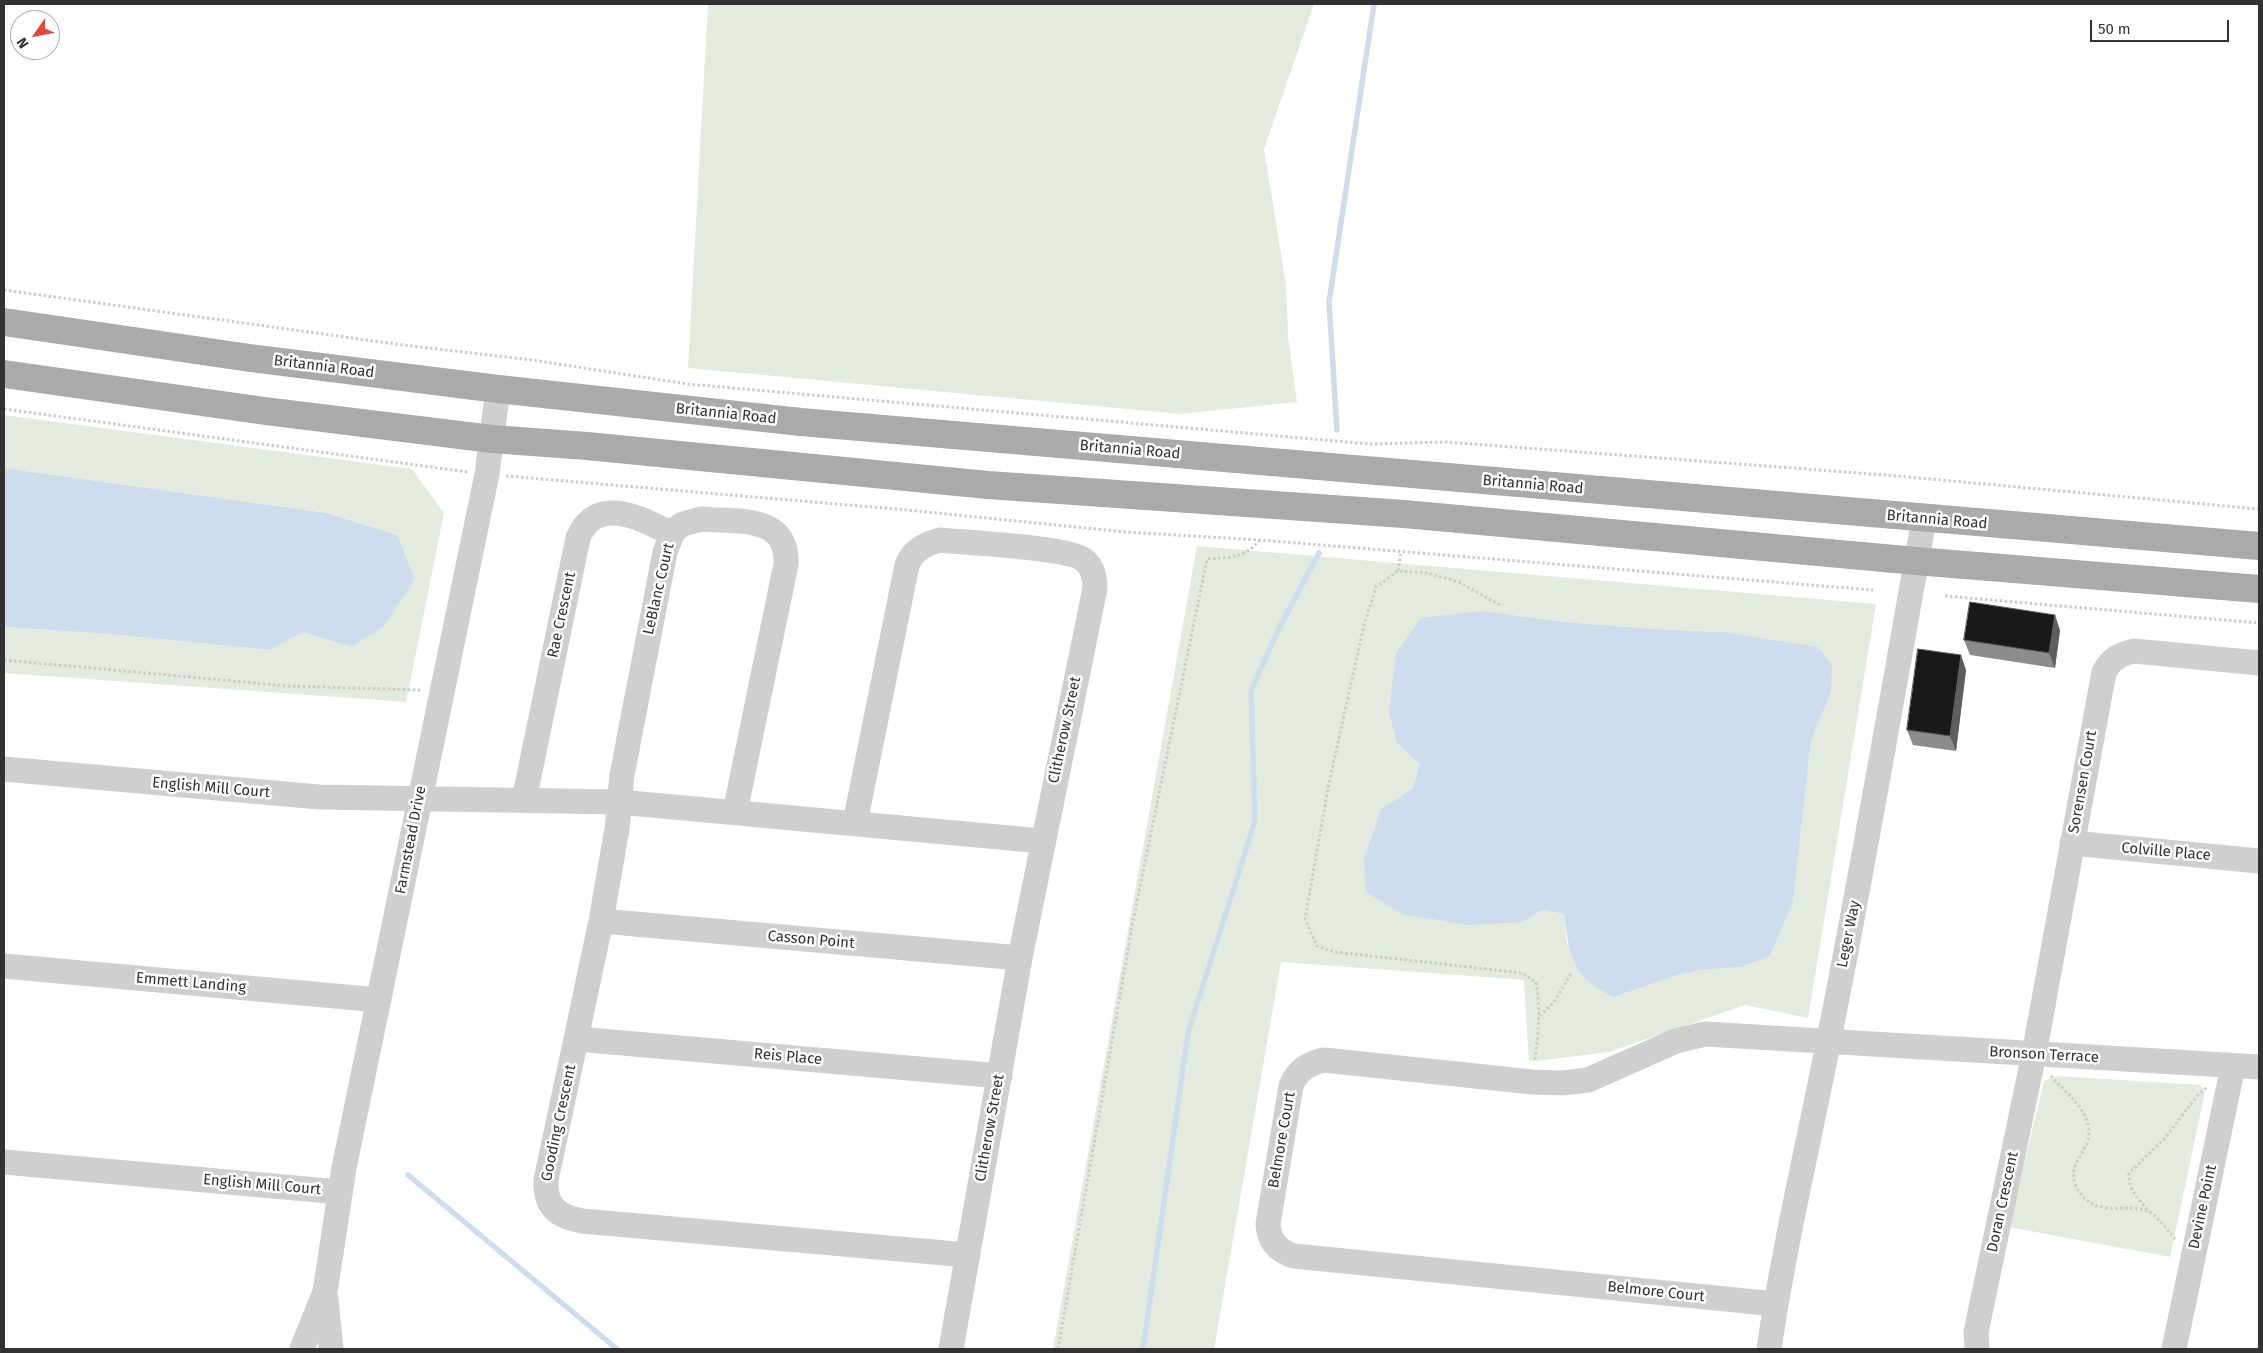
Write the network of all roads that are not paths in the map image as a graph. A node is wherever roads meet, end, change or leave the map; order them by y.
1 (4, 322) edge
2 (4, 374) edge
3 (498, 389) junction
4 (492, 439) junction
5 (1924, 519) junction
6 (672, 534) junction
7 (2259, 546) edge
8 (1916, 561) junction
9 (2259, 589) edge
10 (2259, 663) edge
11 (4, 770) edge
12 (419, 799) junction
13 (524, 800) junction
14 (618, 802) junction
15 (734, 812) junction
16 (855, 823) junction
17 (1042, 841) junction
18 (2072, 843) junction
19 (2259, 860) edge
20 (601, 921) junction
21 (1020, 958) junction
22 (4, 966) edge
23 (378, 1000) junction
24 (577, 1039) junction
25 (1829, 1042) junction
26 (2034, 1054) junction
27 (2233, 1066) junction
28 (2259, 1067) edge
29 (1000, 1076) junction
30 (4, 1162) edge
31 (340, 1192) junction
32 (968, 1255) junction
33 (325, 1292) junction
34 (1776, 1304) junction
35 (302, 1349) edge
36 (331, 1349) edge
37 (951, 1349) edge
38 (1769, 1349) edge
39 (1977, 1349) edge
40 (2174, 1349) edge

1 - 3 main road, Britannia Road
2 - 4 main road
3 - 4 street, Farmstead Drive
3 - 5 main road, Britannia Road
4 - 8 main road
4 - 12 street, Farmstead Drive
5 - 7 main road, Britannia Road
5 - 8 street, Leger Way
6 - 13 street, Rae Crescent
6 - 14 street, LeBlanc Court
6 - 15 street, LeBlanc Court
8 - 9 main road
8 - 25 street, Leger Way
10 - 18 street, Sorensen Court
11 - 12 street, English Mill Court
12 - 13 street, English Mill Court
12 - 23 street, Farmstead Drive
13 - 14 street, English Mill Court
14 - 15 street, English Mill Court
14 - 20 street, Gooding Crescent
15 - 16 street, English Mill Court
16 - 17 street, English Mill Court
16 - 17 street, Clitherow Street
17 - 21 street, Clitherow Street
18 - 19 street, Colville Place
18 - 26 street, Sorensen Court
20 - 21 street, Casson Point
20 - 24 street, Gooding Crescent
21 - 29 street, Clitherow Street
22 - 23 street, Emmett Landing
23 - 31 street, Farmstead Drive
24 - 29 street, Reis Place
24 - 32 street, Gooding Crescent
25 - 26 street, Bronson Terrace
25 - 34 street, Leger Way
25 - 34 street, Belmore Court
26 - 27 street, Bronson Terrace
26 - 39 street, Doran Crescent
27 - 28 street, Bronson Terrace
27 - 40 street, Devine Point
29 - 32 street, Clitherow Street
30 - 31 street, English Mill Court
31 - 33 street, Farmstead Drive
32 - 37 street, Clitherow Street
33 - 35 street, Farmstead Drive
33 - 36 street, Farmstead Drive
34 - 38 street, Leger Way

